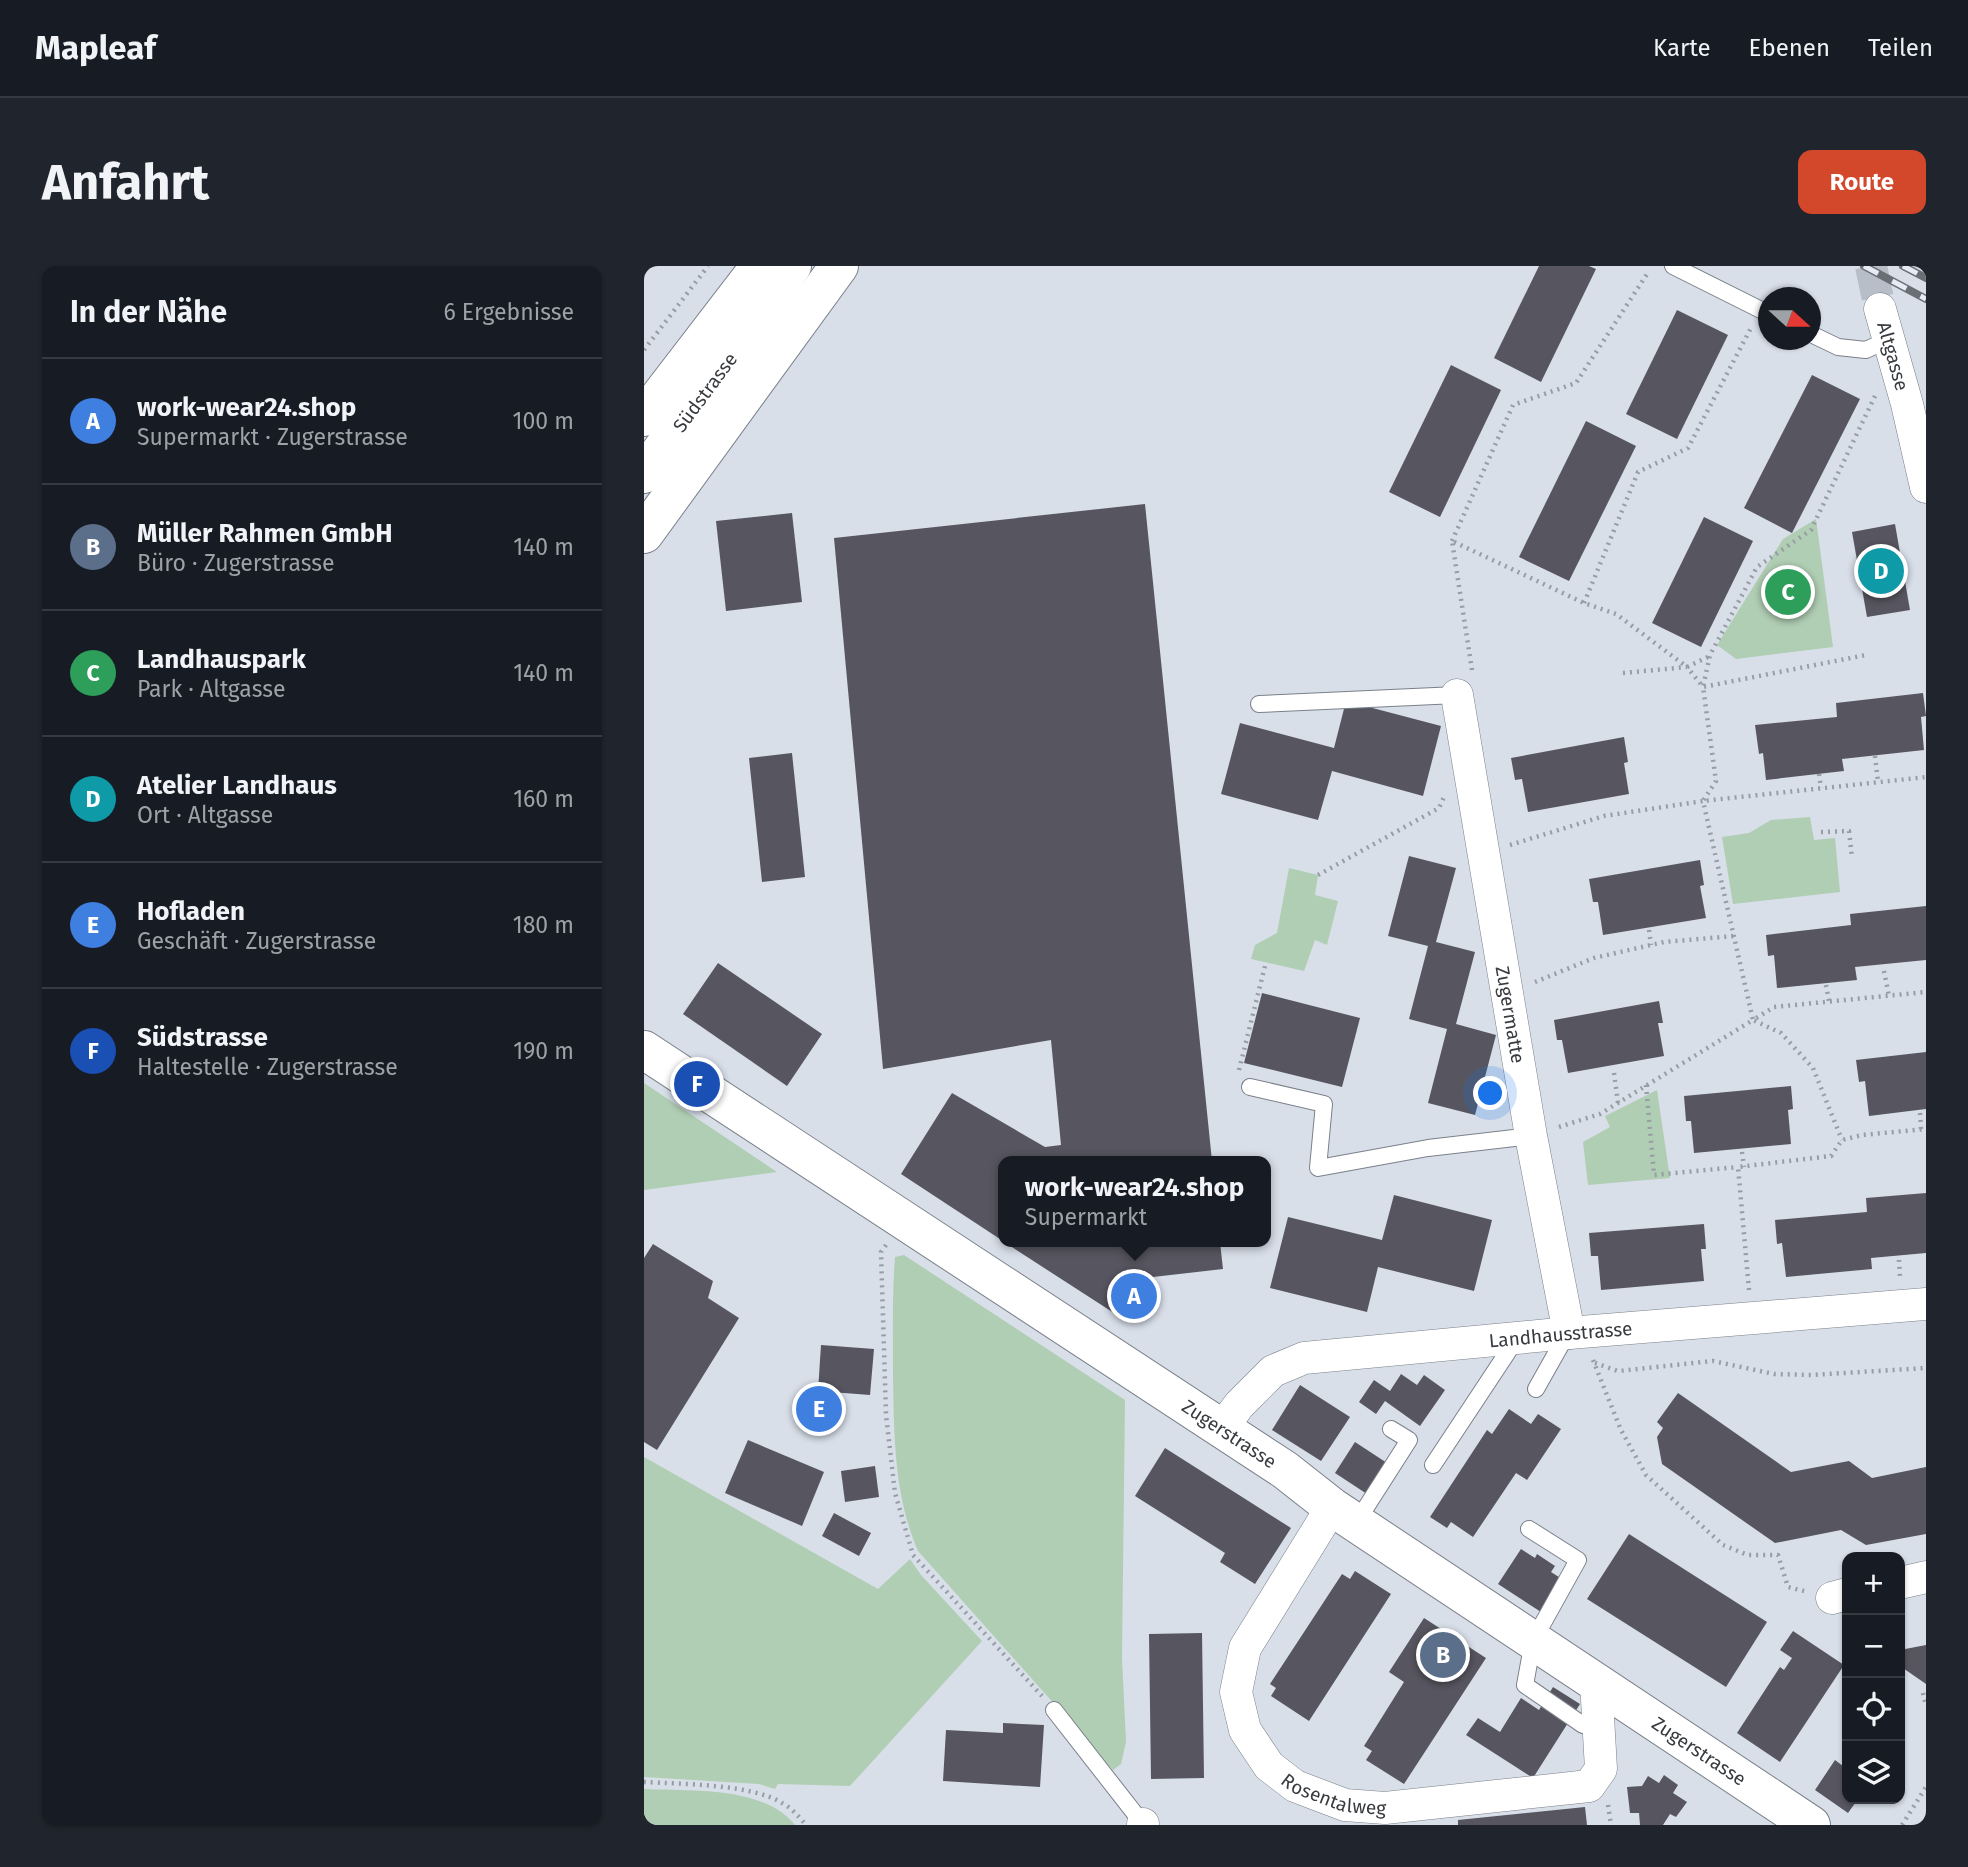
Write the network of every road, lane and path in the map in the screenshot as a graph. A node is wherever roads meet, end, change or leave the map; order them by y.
1 (708, 266) edge
2 (760, 266) edge
3 (792, 266) edge
4 (808, 266) edge
5 (839, 266) edge
6 (1673, 266) edge
7 (1649, 271) dead end
8 (1758, 308) edge
9 (1754, 323) dead end
10 (1887, 334) junction
11 (1821, 339) edge
12 (739, 346) junction
13 (644, 350) edge
14 (644, 417) edge
15 (644, 474) edge
16 (1926, 487) edge
17 (644, 534) edge
18 (1452, 541) junction
19 (1584, 603) junction
20 (1866, 654) dead end
21 (1710, 655) junction
22 (1687, 667) junction
23 (1623, 673) dead end
24 (1703, 687) junction
25 (1457, 695) junction
26 (1259, 704) dead end
27 (1875, 756) dead end
28 (1469, 764) junction
29 (1819, 774) dead end
30 (1926, 777) edge
31 (1878, 782) junction
32 (1821, 788) junction
33 (1703, 801) junction
34 (1821, 832) dead end
35 (1484, 855) junction
36 (1852, 858) dead end
37 (1318, 875) dead end
38 (1649, 930) dead end
39 (1734, 936) junction
40 (1651, 945) junction
41 (1266, 962) dead end
42 (1884, 971) dead end
43 (1826, 985) dead end
44 (1926, 992) edge
45 (1509, 995) junction
46 (1889, 996) junction
47 (1829, 1001) junction
48 (1753, 1020) junction
49 (644, 1050) edge
50 (1614, 1073) dead end
51 (1646, 1085) junction
52 (1250, 1087) joint
53 (1618, 1103) junction
54 (1920, 1113) dead end
55 (1923, 1129) edge
56 (1531, 1136) junction
57 (1842, 1140) junction
58 (1742, 1152) dead end
59 (1741, 1167) junction
60 (904, 1219) junction
61 (1926, 1304) edge
62 (1751, 1319) junction
63 (1572, 1333) junction
64 (1517, 1338) junction
65 (1594, 1363) junction
66 (1926, 1368) edge
67 (1536, 1389) dead end
68 (1222, 1428) junction
69 (1391, 1429) dead end
70 (1433, 1465) dead end
71 (1344, 1515) junction
72 (1529, 1529) dead end
73 (1926, 1577) edge
74 (1905, 1582) edge
75 (1840, 1596) edge
76 (1533, 1641) junction
77 (1923, 1693) dead end
78 (1597, 1701) junction
79 (1926, 1706) edge
80 (1054, 1710) joint
81 (644, 1782) edge
82 (1926, 1787) edge
83 (1143, 1824) edge
84 (806, 1825) edge
85 (1811, 1825) edge
86 (1902, 1825) edge

1 - 13 path
2 - 14 street
3 - 12 street, Südstrasse
4 - 12 street, Südstrasse
5 - 17 street
6 - 8 lane
7 - 18 path
9 - 19 path
10 - 11 lane
10 - 16 street, Altgasse
10 - 21 path
12 - 15 street, Südstrasse
18 - 19 path
18 - 25 path
19 - 22 path
20 - 24 path
21 - 22 path
21 - 24 path
22 - 23 path
22 - 24 path
24 - 33 path
25 - 26 lane
25 - 28 street, Zugermatte
27 - 31 path
28 - 35 street, Zugermatte
28 - 37 path
29 - 32 path
30 - 31 path
31 - 32 path
32 - 33 path
33 - 35 path
33 - 39 path
34 - 36 path
35 - 45 street, Zugermatte
38 - 40 path
39 - 40 path
39 - 48 path
40 - 45 path
41 - 52 path
42 - 46 path
43 - 47 path
44 - 46 path
45 - 56 street, Zugermatte
46 - 47 path
47 - 48 path
48 - 51 path
48 - 57 path
49 - 60 street, Zugerstrasse
50 - 53 path
51 - 53 path
51 - 59 path
52 - 56 lane
53 - 56 path
54 - 55 path
55 - 57 path
56 - 63 street, Zugermatte
57 - 59 path
58 - 59 path
59 - 62 path
60 - 68 street, Zugerstrasse
60 - 80 path
61 - 62 street, Landhausstrasse
62 - 63 street, Landhausstrasse
63 - 64 street, Landhausstrasse
63 - 65 path
63 - 67 lane
64 - 68 street, Landhausstrasse
64 - 70 lane
65 - 66 path
65 - 75 path
68 - 71 street, Zugerstrasse
69 - 71 lane
71 - 76 street, Zugerstrasse
71 - 78 street, Rosentalweg
72 - 76 lane
73 - 74 street
76 - 78 street, Zugerstrasse
77 - 79 path
78 - 85 street, Zugerstrasse
80 - 83 lane
81 - 84 path
82 - 86 path

